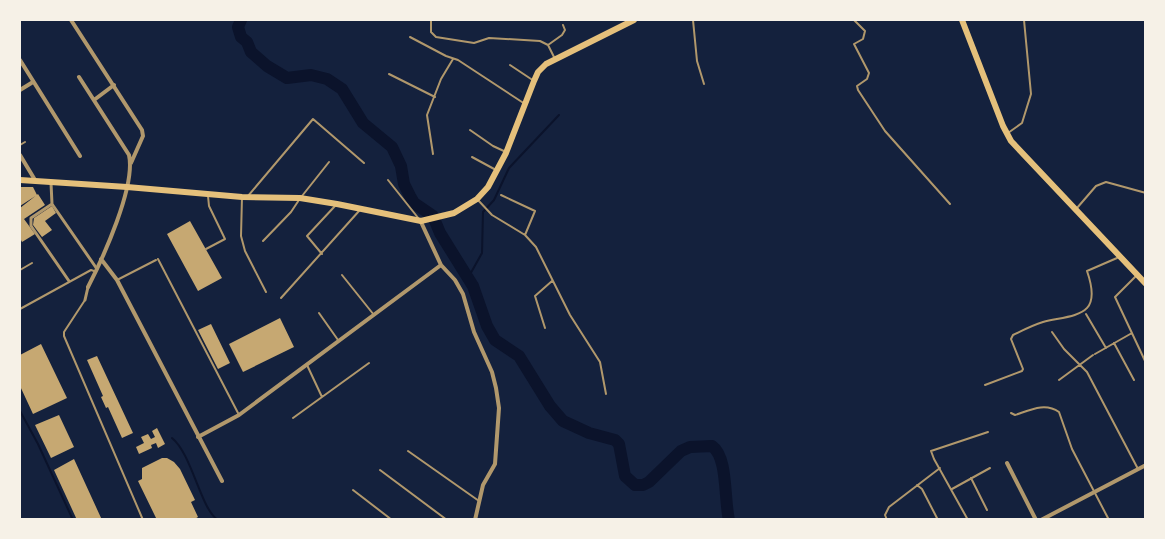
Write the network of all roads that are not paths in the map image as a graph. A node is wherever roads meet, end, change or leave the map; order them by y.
1 (70, 20) edge
2 (431, 20) edge
3 (634, 20) edge
4 (693, 20) edge
5 (854, 20) edge
6 (962, 20) edge
7 (1024, 20) edge
8 (563, 25) dead end
9 (410, 37) dead end
10 (548, 45) junction
11 (453, 58) junction
12 (555, 59) junction
13 (20, 60) edge
14 (510, 65) dead end
15 (389, 74) dead end
16 (79, 77) dead end
17 (534, 81) junction
18 (33, 82) junction
19 (704, 84) dead end
20 (114, 85) junction
21 (20, 90) edge
22 (435, 97) junction
23 (93, 100) junction
24 (525, 104) junction
25 (470, 130) dead end
26 (1007, 134) junction
27 (26, 142) dead end
28 (20, 145) edge
29 (506, 153) junction
30 (433, 154) dead end
31 (20, 155) edge
32 (80, 156) dead end
33 (472, 157) dead end
34 (329, 162) dead end
35 (131, 164) junction
36 (364, 164) dead end
37 (498, 171) junction
38 (20, 180) edge
39 (388, 180) dead end
40 (35, 181) junction
41 (51, 183) junction
42 (127, 187) junction
43 (1146, 192) edge
44 (207, 194) junction
45 (501, 195) dead end
46 (245, 197) junction
47 (300, 198) junction
48 (477, 199) junction
49 (52, 204) junction
50 (336, 204) junction
51 (950, 204) dead end
52 (361, 208) junction
53 (1075, 210) junction
54 (421, 221) junction
55 (525, 235) junction
56 (263, 241) dead end
57 (206, 249) dead end
58 (322, 254) junction
59 (1120, 256) junction
60 (101, 259) junction
61 (32, 263) dead end
62 (441, 265) junction
63 (20, 270) edge
64 (96, 271) junction
65 (342, 275) dead end
66 (1138, 275) junction
67 (117, 280) junction
68 (69, 281) junction
69 (552, 281) junction
70 (1146, 284) edge
71 (88, 286) joint
72 (266, 292) dead end
73 (281, 298) dead end
74 (85, 300) joint
75 (20, 309) edge
76 (319, 313) dead end
77 (1086, 314) dead end
78 (374, 315) junction
79 (545, 328) dead end
80 (1052, 332) dead end
81 (1132, 333) junction
82 (339, 342) junction
83 (1114, 343) junction
84 (1106, 348) junction
85 (369, 363) dead end
86 (1146, 363) edge
87 (307, 365) junction
88 (1080, 366) junction
89 (1059, 380) dead end
90 (1134, 380) dead end
91 (985, 385) dead end
92 (606, 394) dead end
93 (322, 397) junction
94 (1011, 413) dead end
95 (239, 415) junction
96 (293, 418) dead end
97 (988, 432) dead end
98 (198, 437) junction
99 (408, 451) dead end
100 (1007, 463) dead end
101 (1146, 465) edge
102 (940, 468) junction
103 (990, 468) dead end
104 (1138, 468) junction
105 (380, 470) dead end
106 (971, 478) junction
107 (222, 482) dead end
108 (917, 485) junction
109 (952, 489) junction
110 (353, 490) dead end
111 (1094, 491) junction
112 (478, 501) junction
113 (987, 510) dead end
114 (143, 519) edge
115 (392, 519) edge
116 (447, 519) edge
117 (475, 519) edge
118 (887, 519) edge
119 (938, 519) edge
120 (968, 519) edge
121 (1036, 519) edge
122 (1041, 519) edge
123 (1109, 519) edge

1 - 20 street
2 - 10 lane
3 - 12 main road
4 - 19 lane
5 - 51 lane
6 - 26 main road
7 - 26 lane
8 - 10 lane
9 - 11 lane
10 - 12 lane
11 - 22 lane
11 - 24 lane
12 - 17 main road
13 - 18 street
14 - 17 lane
15 - 22 lane
16 - 23 street
17 - 24 main road
18 - 21 street
18 - 32 street
20 - 23 street
20 - 35 street
22 - 30 lane
23 - 35 street
24 - 29 main road
25 - 29 lane
26 - 53 main road
27 - 28 lane
29 - 37 main road
31 - 40 street
33 - 37 lane
34 - 47 lane
35 - 42 street
36 - 46 lane
37 - 48 main road
38 - 40 main road
39 - 54 lane
40 - 41 main road
41 - 42 main road
41 - 49 street
42 - 44 main road
42 - 60 street
43 - 53 lane
44 - 46 main road
44 - 57 lane
45 - 55 lane
46 - 47 main road
46 - 72 lane
47 - 50 main road
47 - 56 lane
48 - 54 main road
48 - 55 lane
49 - 64 street
49 - 68 street
50 - 52 main road
50 - 58 lane
52 - 54 main road
52 - 58 lane
53 - 59 main road
54 - 62 street
55 - 69 lane
58 - 73 lane
59 - 66 main road
59 - 91 lane
60 - 64 street
60 - 67 street
61 - 63 lane
62 - 78 street
62 - 112 street
64 - 68 lane
64 - 71 street
65 - 78 lane
66 - 70 main road
66 - 81 lane
67 - 95 lane
67 - 98 street
68 - 75 lane
69 - 79 lane
69 - 92 lane
71 - 74 street
74 - 114 lane
76 - 82 lane
77 - 84 lane
78 - 82 street
80 - 88 lane
81 - 83 lane
81 - 86 lane
82 - 87 street
83 - 84 lane
83 - 90 lane
84 - 88 lane
85 - 93 lane
87 - 93 lane
87 - 95 street
88 - 89 lane
88 - 104 lane
93 - 96 lane
94 - 111 lane
95 - 98 street
97 - 102 lane
98 - 107 street
99 - 112 lane
100 - 121 street
101 - 104 street
102 - 108 lane
102 - 109 lane
103 - 106 lane
104 - 111 street
105 - 116 lane
106 - 109 lane
106 - 113 lane
108 - 118 lane
108 - 119 lane
109 - 120 lane
110 - 115 lane
111 - 122 street
111 - 123 lane
112 - 117 street

